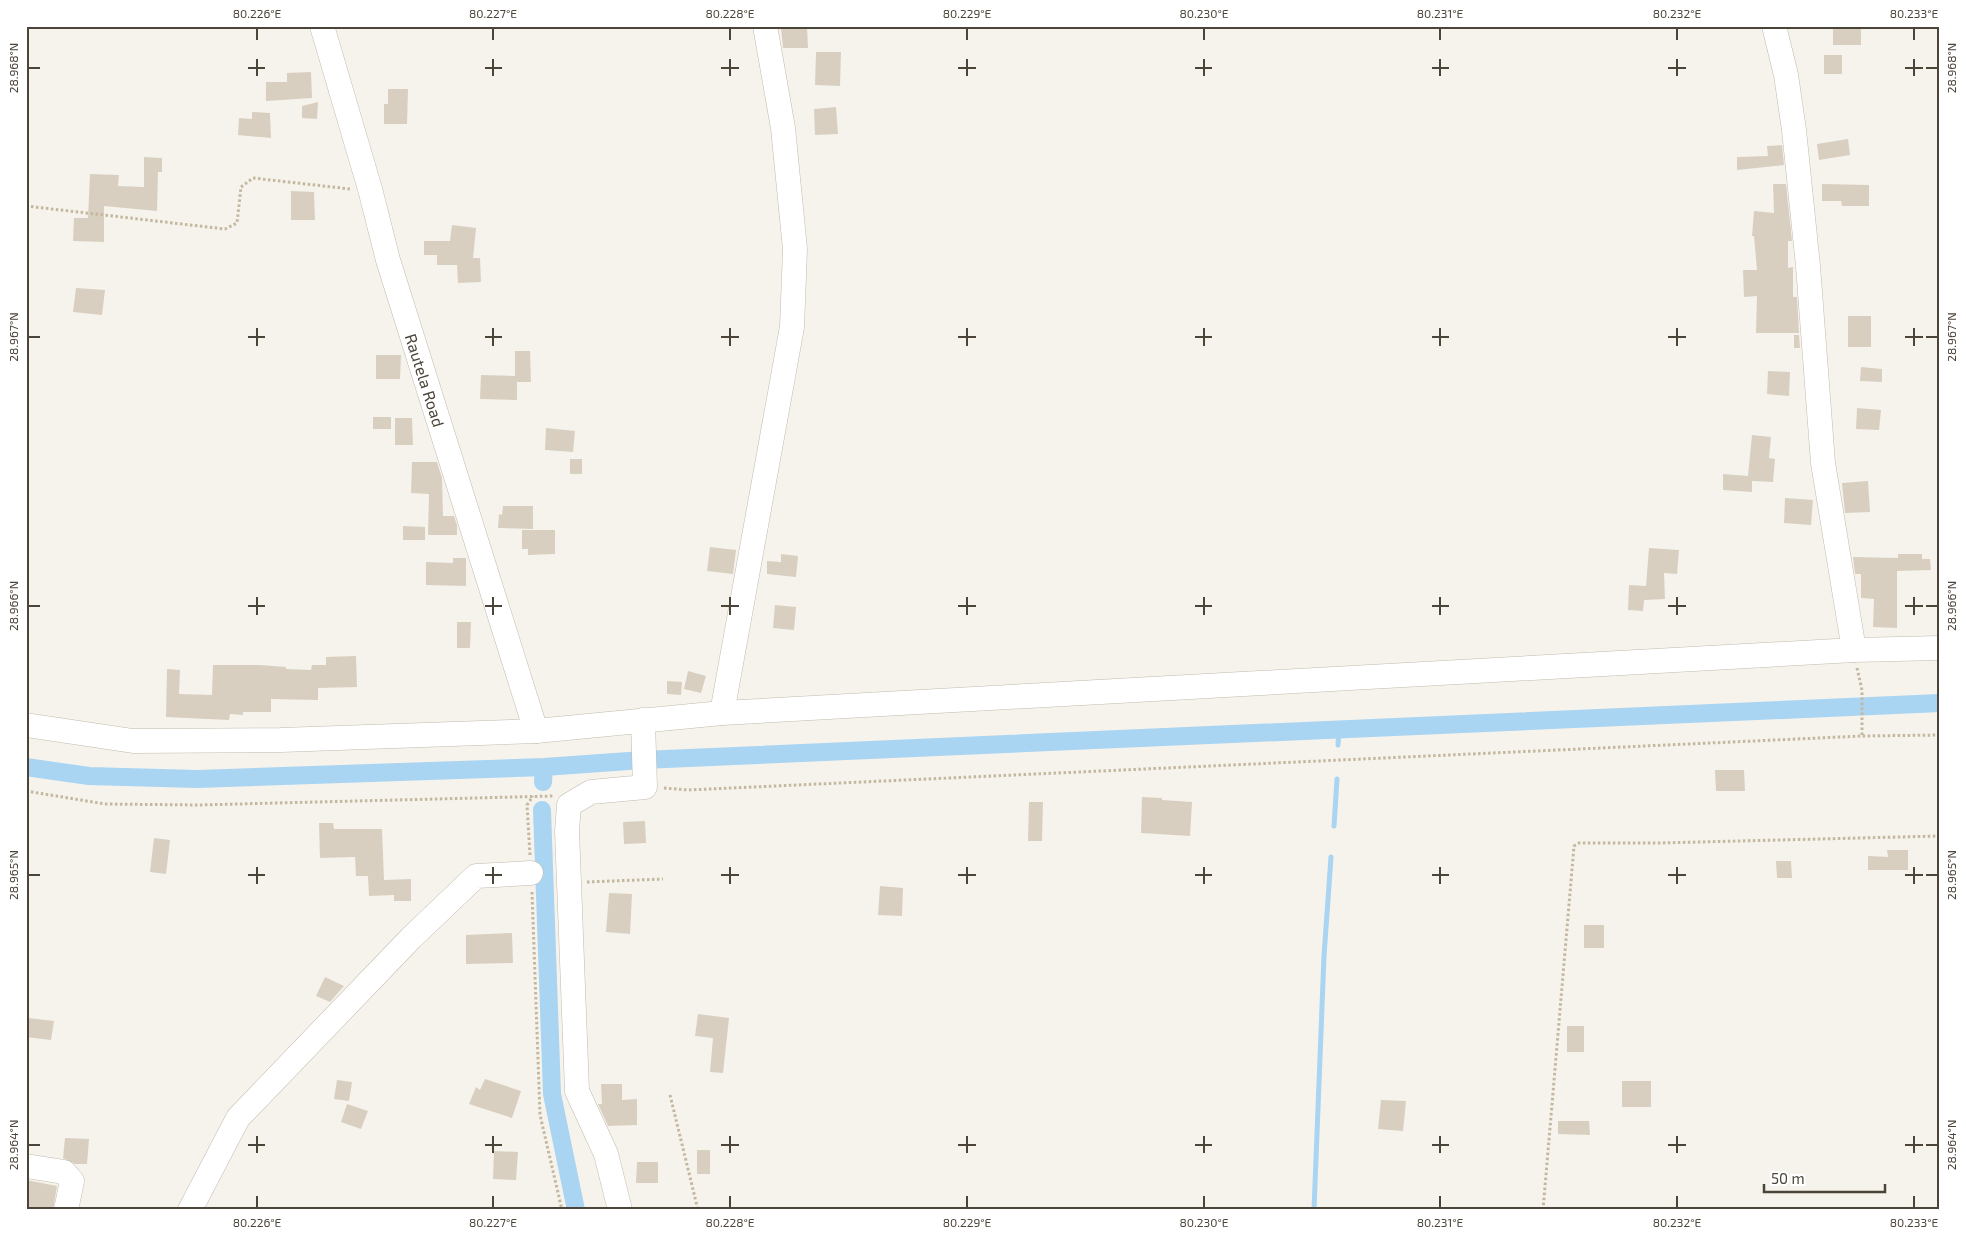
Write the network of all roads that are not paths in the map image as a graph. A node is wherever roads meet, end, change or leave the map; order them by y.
1 (322, 26) edge
2 (765, 26) edge
3 (1774, 26) edge
4 (1940, 648) edge
5 (1854, 650) junction
6 (722, 713) junction
7 (26, 725) edge
8 (643, 726) junction
9 (536, 731) junction
10 (531, 873) road end
11 (26, 1166) edge
12 (66, 1210) edge
13 (190, 1210) edge
14 (620, 1210) edge

1 - 9 street, Rautela Road
2 - 6 street
3 - 5 street
4 - 5 street
5 - 6 street
6 - 8 street
7 - 9 street
8 - 9 street
8 - 14 street
10 - 13 street
11 - 12 street

